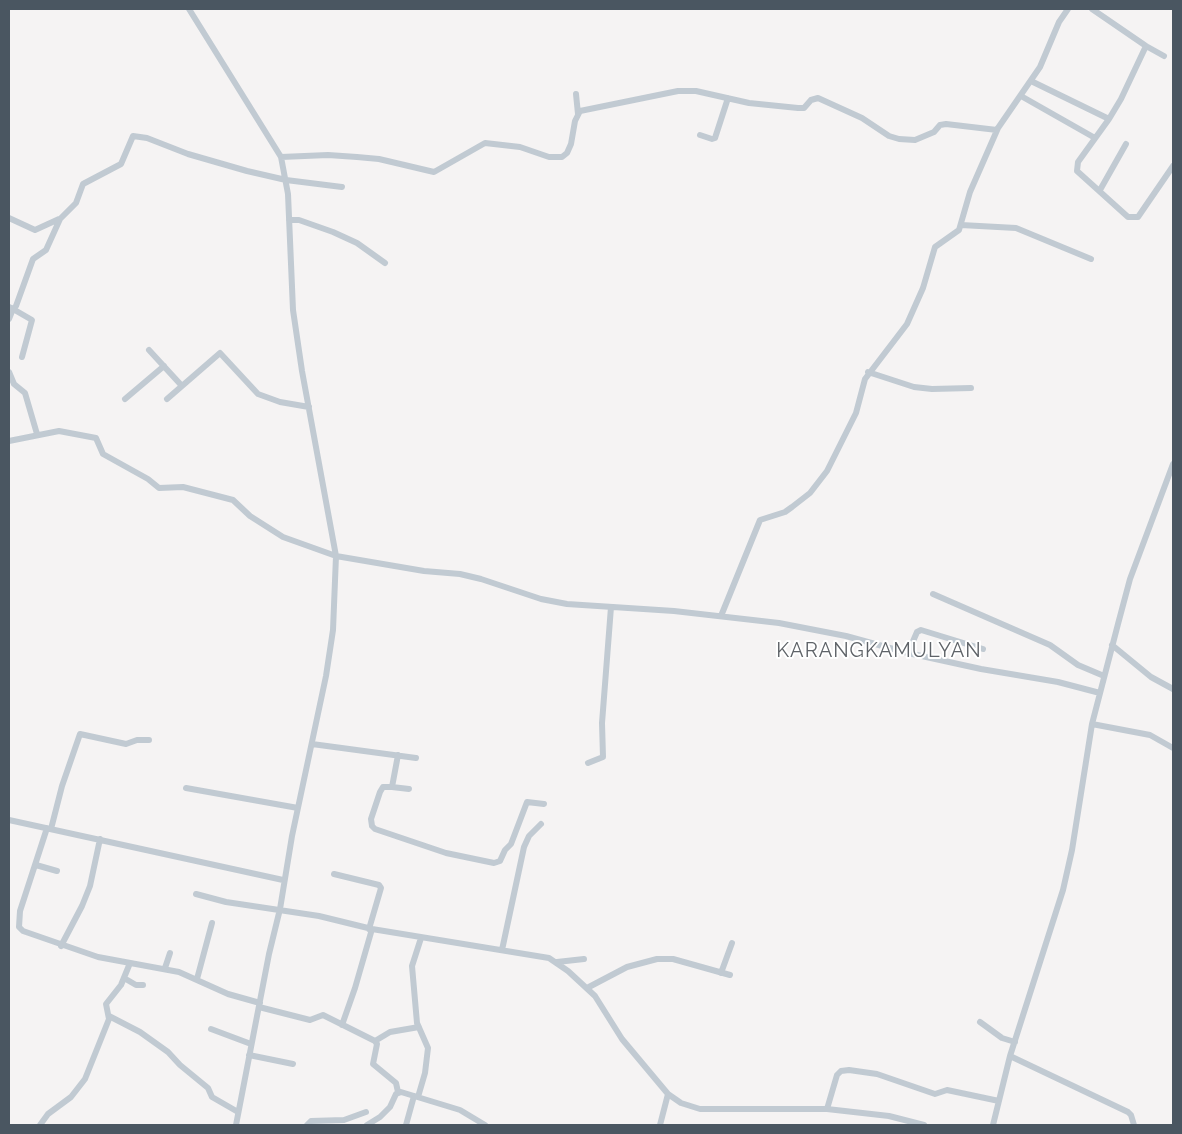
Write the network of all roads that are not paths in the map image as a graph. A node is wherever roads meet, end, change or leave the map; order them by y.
1 (190, 9) edge
2 (1068, 9) edge
3 (1092, 9) edge
4 (1146, 46) junction
5 (1164, 56) dead end
6 (1031, 81) junction
7 (576, 94) dead end
8 (1021, 96) junction
9 (728, 98) junction
10 (578, 114) junction
11 (1109, 119) junction
12 (996, 130) junction
13 (700, 135) dead end
14 (1095, 138) junction
15 (1126, 144) dead end
16 (281, 157) junction
17 (1173, 166) edge
18 (286, 180) junction
19 (342, 187) dead end
20 (1100, 190) junction
21 (9, 218) edge
22 (60, 219) junction
23 (289, 220) junction
24 (961, 225) junction
25 (1091, 259) dead end
26 (385, 263) dead end
27 (11, 308) edge
28 (9, 319) edge
29 (150, 350) dead end
30 (22, 357) dead end
31 (164, 366) junction
32 (9, 372) edge
33 (868, 372) junction
34 (182, 386) junction
35 (971, 388) dead end
36 (125, 399) dead end
37 (167, 399) dead end
38 (309, 407) junction
39 (37, 434) junction
40 (9, 441) edge
41 (1173, 464) edge
42 (336, 556) junction
43 (933, 594) dead end
44 (611, 607) junction
45 (721, 616) junction
46 (1112, 645) junction
47 (983, 649) dead end
48 (908, 653) junction
49 (1104, 676) junction
50 (1173, 688) edge
51 (1100, 693) junction
52 (1092, 724) junction
53 (149, 740) dead end
54 (312, 744) junction
55 (1173, 748) edge
56 (398, 755) junction
57 (416, 758) dead end
58 (588, 763) dead end
59 (392, 787) junction
60 (186, 788) dead end
61 (409, 789) dead end
62 (544, 804) dead end
63 (298, 808) junction
64 (9, 820) edge
65 (541, 824) dead end
66 (49, 829) junction
67 (100, 840) junction
68 (36, 865) junction
69 (57, 871) dead end
70 (334, 874) dead end
71 (283, 880) junction
72 (196, 894) dead end
73 (280, 909) junction
74 (212, 923) dead end
75 (371, 929) junction
76 (421, 938) junction
77 (732, 943) dead end
78 (61, 946) junction
79 (502, 950) junction
80 (170, 954) dead end
81 (584, 959) dead end
82 (556, 962) junction
83 (130, 964) junction
84 (165, 968) junction
85 (721, 973) junction
86 (730, 975) dead end
87 (124, 978) junction
88 (197, 979) junction
89 (143, 985) dead end
90 (587, 988) junction
91 (259, 1005) junction
92 (109, 1016) junction
93 (980, 1022) dead end
94 (342, 1025) junction
95 (419, 1027) junction
96 (211, 1029) dead end
97 (375, 1041) junction
98 (1015, 1042) junction
99 (251, 1044) junction
100 (249, 1055) junction
101 (1010, 1056) junction
102 (294, 1064) dead end
103 (398, 1092) junction
104 (668, 1094) junction
105 (416, 1097) junction
106 (999, 1101) junction
107 (827, 1109) junction
108 (238, 1112) junction
109 (366, 1112) dead end
110 (332, 1123) edge
111 (40, 1125) edge
112 (236, 1125) edge
113 (307, 1125) edge
114 (366, 1125) edge
115 (406, 1125) edge
116 (485, 1125) edge
117 (660, 1125) edge
118 (924, 1125) edge
119 (993, 1125) edge
120 (1134, 1125) edge

1 - 16 street
2 - 6 street
3 - 4 street
4 - 5 street
4 - 11 street
6 - 8 street
6 - 11 street
7 - 10 street
8 - 12 street
8 - 14 street
9 - 10 street
9 - 12 street
9 - 13 street
10 - 16 street
11 - 14 street
12 - 24 street
14 - 20 street
15 - 20 street
16 - 18 street
17 - 20 street
18 - 19 street
18 - 22 street
18 - 23 street
21 - 22 street
22 - 27 street
23 - 26 street
23 - 38 street
24 - 25 street
24 - 33 street
27 - 28 street
27 - 30 street
29 - 31 street
31 - 34 street
31 - 36 street
32 - 39 street
33 - 35 street
33 - 45 street
34 - 37 street
34 - 38 street
38 - 42 street
39 - 40 street
39 - 42 street
41 - 46 street
42 - 44 street
42 - 54 street
43 - 49 street
44 - 45 street
44 - 58 street
45 - 48 street
46 - 49 street
46 - 50 street
47 - 48 street
48 - 51 street
49 - 51 street
51 - 52 street
52 - 55 street
52 - 98 street
53 - 66 street
54 - 56 street
54 - 63 street
56 - 57 street
56 - 59 street
59 - 61 street
59 - 62 street
60 - 63 street
63 - 71 street
64 - 66 street
65 - 79 street
66 - 67 street
66 - 68 street
67 - 71 street
67 - 78 street
68 - 69 street
68 - 78 street
70 - 75 street
71 - 73 street
72 - 73 street
73 - 75 street
73 - 91 street
74 - 88 street
75 - 76 street
75 - 94 street
76 - 79 street
76 - 95 street
77 - 85 street
78 - 83 street
79 - 82 street
80 - 84 street
81 - 82 street
82 - 90 street
83 - 84 street
83 - 87 street
84 - 88 street
85 - 86 street
85 - 90 street
87 - 89 street
87 - 92 street
88 - 91 street
90 - 104 street
91 - 94 street
91 - 99 street
92 - 108 street
92 - 111 street
93 - 98 street
94 - 97 street
95 - 97 street
95 - 105 street
96 - 99 street
97 - 103 street
98 - 101 street
99 - 100 street
100 - 102 street
100 - 108 street
101 - 106 street
101 - 120 street
103 - 105 street
103 - 114 street
104 - 107 street
104 - 117 street
105 - 115 street
105 - 116 street
106 - 107 street
106 - 119 street
107 - 118 street
108 - 112 street
109 - 110 street
110 - 113 street

